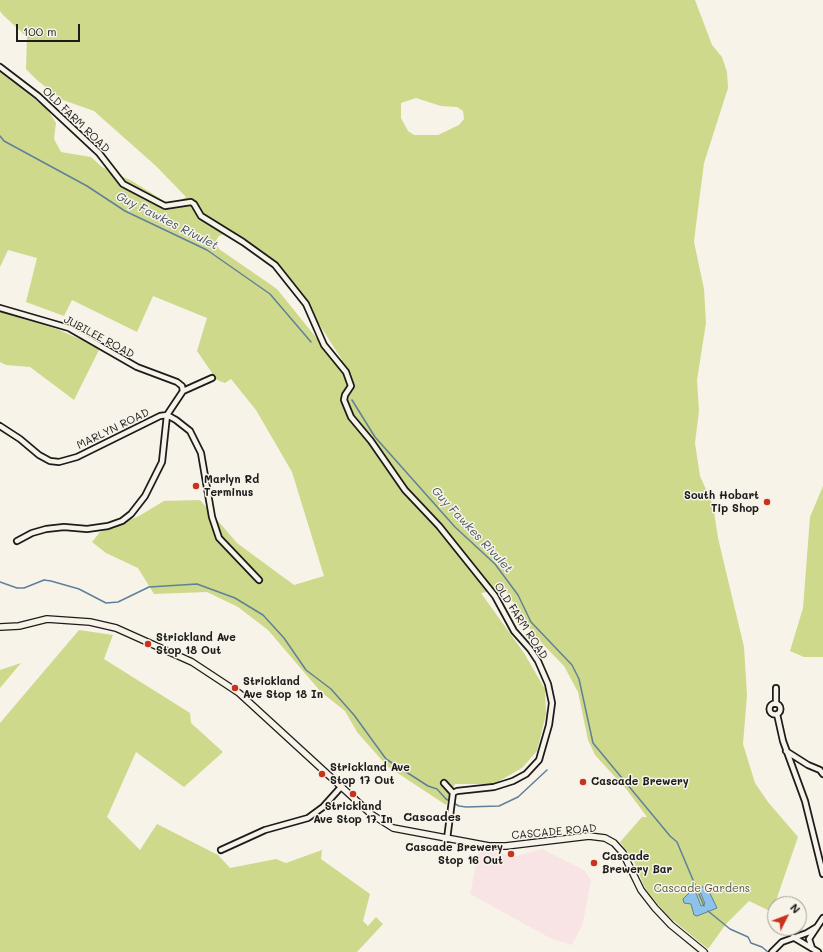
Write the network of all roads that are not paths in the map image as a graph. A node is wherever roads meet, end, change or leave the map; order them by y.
1 (0, 67) edge
2 (0, 308) edge
3 (212, 378) dead end
4 (183, 391) junction
5 (167, 415) junction
6 (0, 426) edge
7 (17, 541) dead end
8 (259, 580) dead end
9 (0, 626) edge
10 (776, 688) dead end
11 (776, 704) junction
12 (777, 714) junction
13 (786, 751) junction
14 (823, 774) edge
15 (444, 784) dead end
16 (341, 787) junction
17 (453, 793) junction
18 (447, 839) junction
19 (221, 850) dead end
20 (823, 874) edge
21 (823, 918) edge
22 (817, 927) junction
23 (793, 937) junction
24 (812, 948) junction
25 (704, 952) edge
26 (772, 952) edge
27 (818, 952) edge

1 - 17 street, OLD FARM ROAD
2 - 4 street, JUBILEE ROAD
3 - 4 street
4 - 5 street
5 - 6 street, MARLYN ROAD
5 - 7 street
5 - 8 street, MARLYN ROAD
9 - 16 street, CASCADE ROAD
10 - 11 street
11 - 12 street
11 - 12 street
12 - 13 street
13 - 14 street
13 - 20 street
15 - 17 street
16 - 18 street, CASCADE ROAD
16 - 19 street
17 - 18 street
18 - 25 street, CASCADE ROAD
21 - 22 street
22 - 23 street
22 - 24 street
23 - 24 street
23 - 26 street
24 - 27 street

